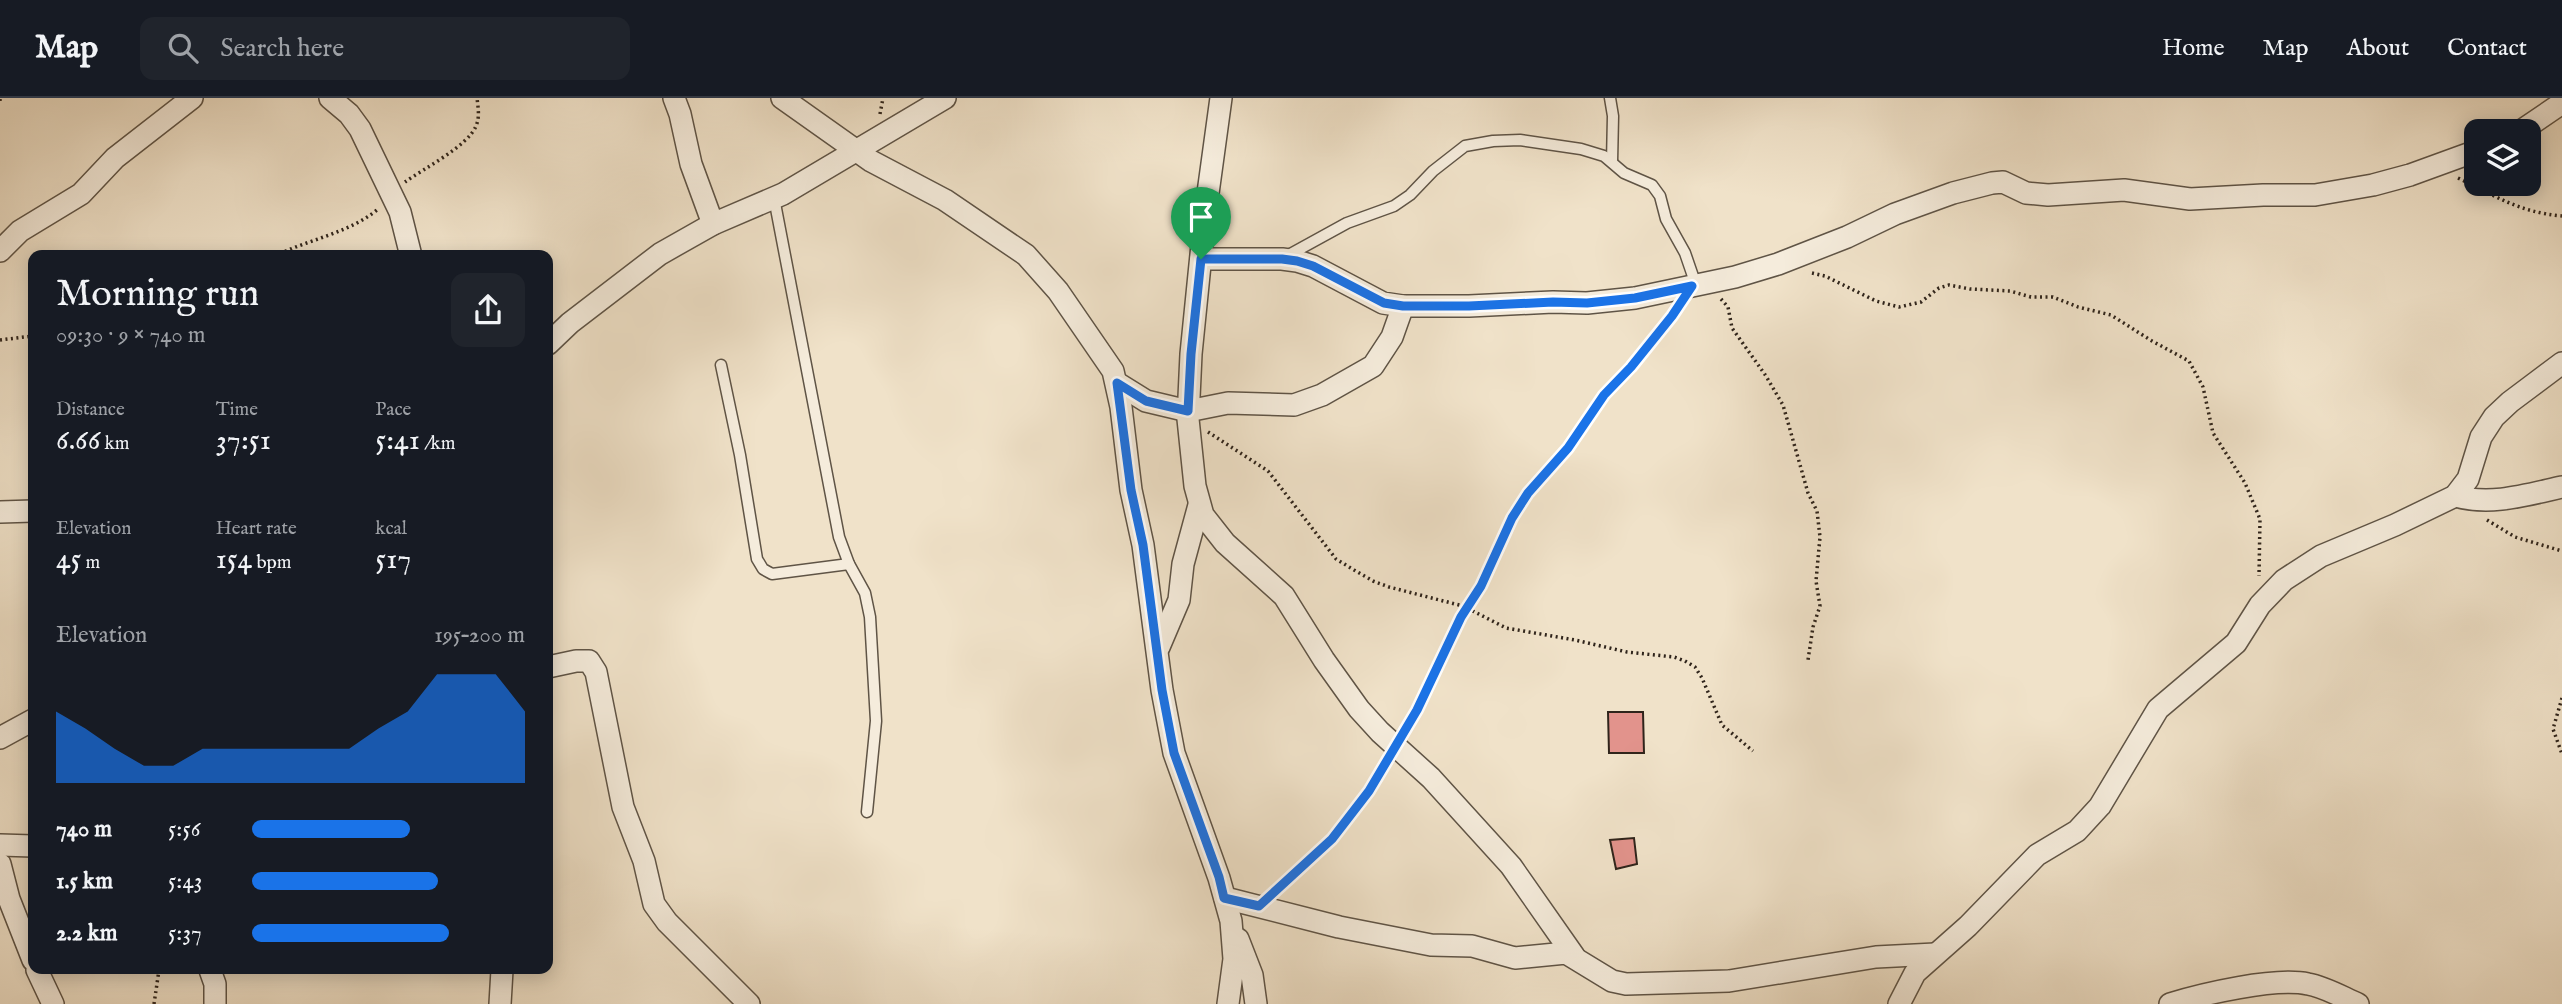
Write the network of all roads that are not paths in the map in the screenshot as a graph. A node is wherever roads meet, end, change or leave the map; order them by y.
1 (192, 98) edge
2 (330, 98) edge
3 (674, 98) edge
4 (782, 98) edge
5 (945, 98) edge
6 (1221, 98) edge
7 (1610, 98) edge
8 (2562, 103) edge
9 (2539, 119) edge
10 (856, 151) junction
11 (2464, 156) edge
12 (1612, 162) junction
13 (774, 198) junction
14 (713, 224) junction
15 (410, 250) edge
16 (0, 251) edge
17 (1201, 259) junction
18 (1282, 259) junction
19 (1697, 285) junction
20 (1403, 306) junction
21 (553, 339) edge
22 (2562, 363) edge
23 (721, 365) dead end
24 (1117, 383) junction
25 (1188, 415) junction
26 (2562, 487) edge
27 (2461, 498) junction
28 (1199, 505) junction
29 (28, 511) edge
30 (0, 512) edge
31 (849, 564) junction
32 (1158, 649) junction
33 (553, 666) edge
34 (28, 723) edge
35 (0, 738) edge
36 (867, 811) dead end
37 (0, 845) edge
38 (28, 846) edge
39 (0, 864) edge
40 (1224, 898) junction
41 (1231, 921) junction
42 (28, 947) edge
43 (1935, 954) junction
44 (1574, 956) junction
45 (39, 974) edge
46 (211, 974) edge
47 (502, 974) edge
48 (746, 1003) edge
49 (52, 1004) edge
50 (215, 1004) edge
51 (500, 1004) edge
52 (1228, 1004) edge
53 (1256, 1004) edge
54 (1899, 1004) edge
55 (2170, 1004) edge
56 (2358, 1004) edge

1 - 16 street
2 - 15 street
3 - 14 street
4 - 10 street
5 - 10 street
6 - 17 street
7 - 12 lane
8 - 9 street
10 - 13 street
10 - 24 street
11 - 19 street
12 - 18 lane
12 - 19 lane
13 - 14 street
13 - 31 lane
14 - 21 street
17 - 18 street
17 - 25 street
18 - 20 street
19 - 20 street
20 - 25 street
22 - 27 street
23 - 31 lane
24 - 25 street
24 - 32 street
25 - 28 street
26 - 27 street
27 - 43 street
28 - 32 street
28 - 44 street
29 - 30 street
31 - 36 lane
32 - 40 street
33 - 48 street
34 - 35 street
37 - 38 street
39 - 42 street
40 - 41 street
40 - 44 street
41 - 52 street
41 - 53 street
43 - 44 street
43 - 54 street
45 - 49 street
46 - 50 street
47 - 51 street
55 - 56 street

